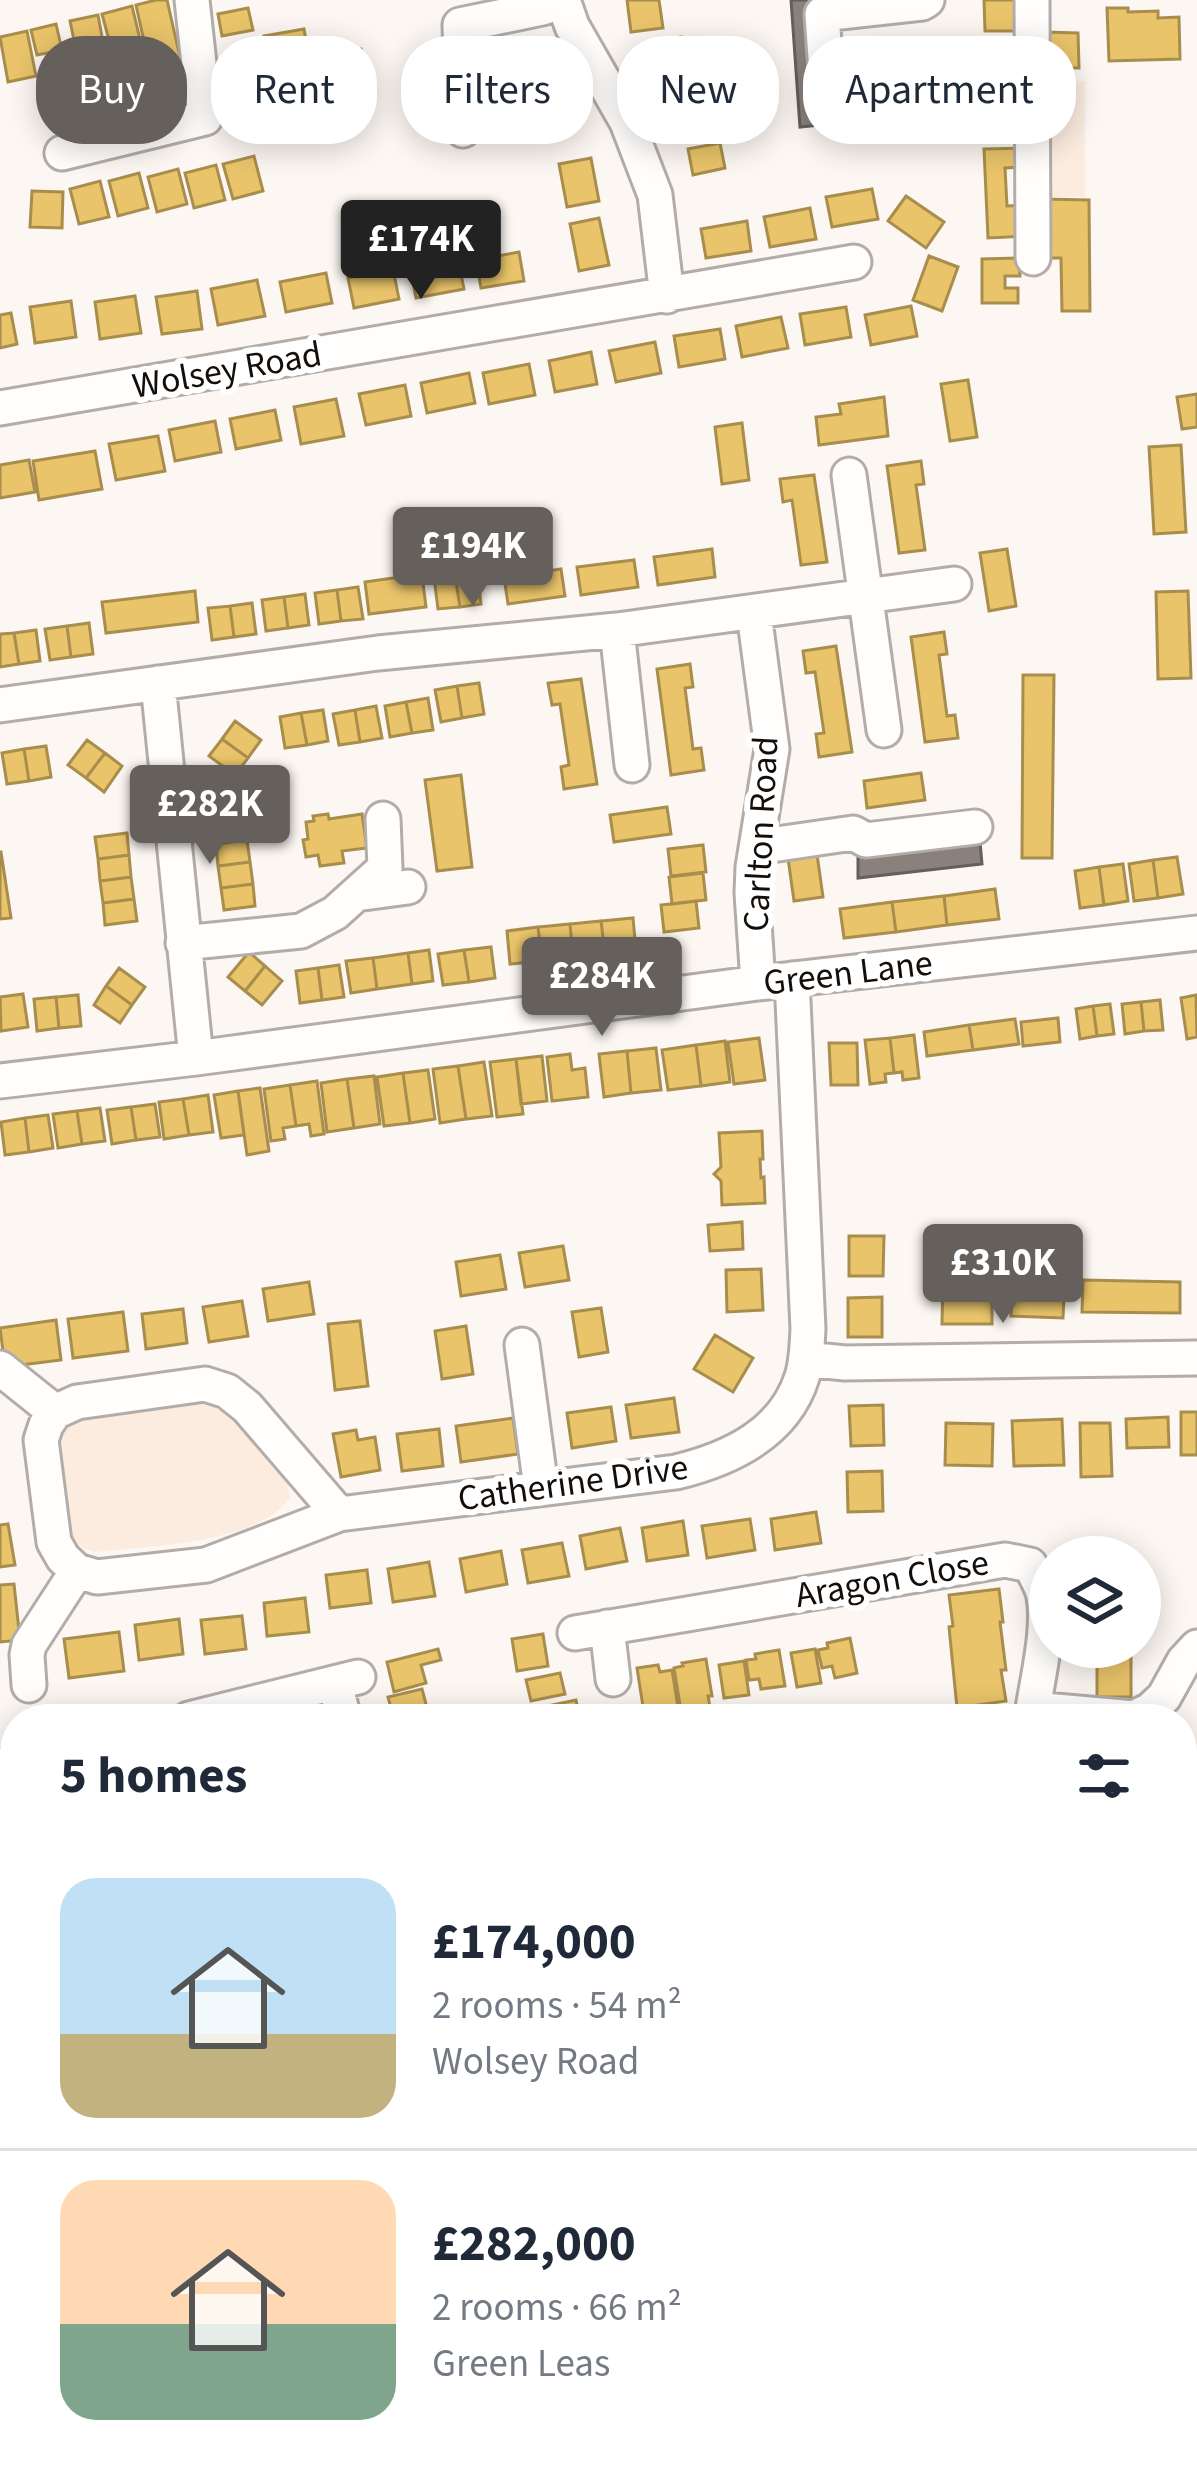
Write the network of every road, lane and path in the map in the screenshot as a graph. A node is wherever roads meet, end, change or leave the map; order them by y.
1 (192, 0) edge
2 (563, 0) edge
3 (927, 0) edge
4 (1031, 0) edge
5 (460, 36) edge
6 (824, 36) edge
7 (62, 153) dead end
8 (1033, 258) dead end
9 (854, 262) dead end
10 (667, 296) junction
11 (0, 408) edge
12 (849, 476) dead end
13 (954, 584) dead end
14 (866, 595) junction
15 (754, 613) junction
16 (617, 630) junction
17 (158, 683) junction
18 (0, 705) edge
19 (884, 730) dead end
20 (632, 765) dead end
21 (383, 820) dead end
22 (975, 827) dead end
23 (757, 847) junction
24 (408, 887) dead end
25 (356, 894) junction
26 (1197, 933) edge
27 (183, 943) junction
28 (775, 981) junction
29 (196, 1058) junction
30 (0, 1081) edge
31 (522, 1345) dead end
32 (1197, 1358) edge
33 (806, 1359) junction
34 (0, 1368) edge
35 (56, 1412) junction
36 (541, 1489) junction
37 (339, 1514) junction
38 (77, 1571) junction
39 (1197, 1647) edge
40 (613, 1679) dead end
41 (29, 1685) dead end
42 (249, 1704) edge
43 (345, 1704) edge
44 (1033, 1704) edge
45 (1156, 1704) edge

1 - 7 street
2 - 5 street
2 - 10 street
3 - 6 street
4 - 8 street
9 - 10 street, Wolsey Road
10 - 11 street, Wolsey Road
12 - 14 street
13 - 14 street
14 - 15 street
14 - 19 street
15 - 16 street
15 - 23 street, Carlton Road
16 - 17 street
16 - 20 street
17 - 18 street
17 - 27 street
21 - 25 street
22 - 23 street
23 - 28 street, Carlton Road
24 - 25 street
25 - 27 street
26 - 28 street, Green Lane
27 - 29 street
28 - 29 street, Green Lane
28 - 33 street, Catherine Drive
29 - 30 street, Green Lane
31 - 36 street
32 - 33 street
33 - 36 street, Catherine Drive
34 - 35 street
35 - 37 street
35 - 38 street
36 - 37 street, Catherine Drive
37 - 38 street, Catherine Drive
38 - 41 street
39 - 45 street
40 - 44 street, Aragon Close
42 - 43 street

